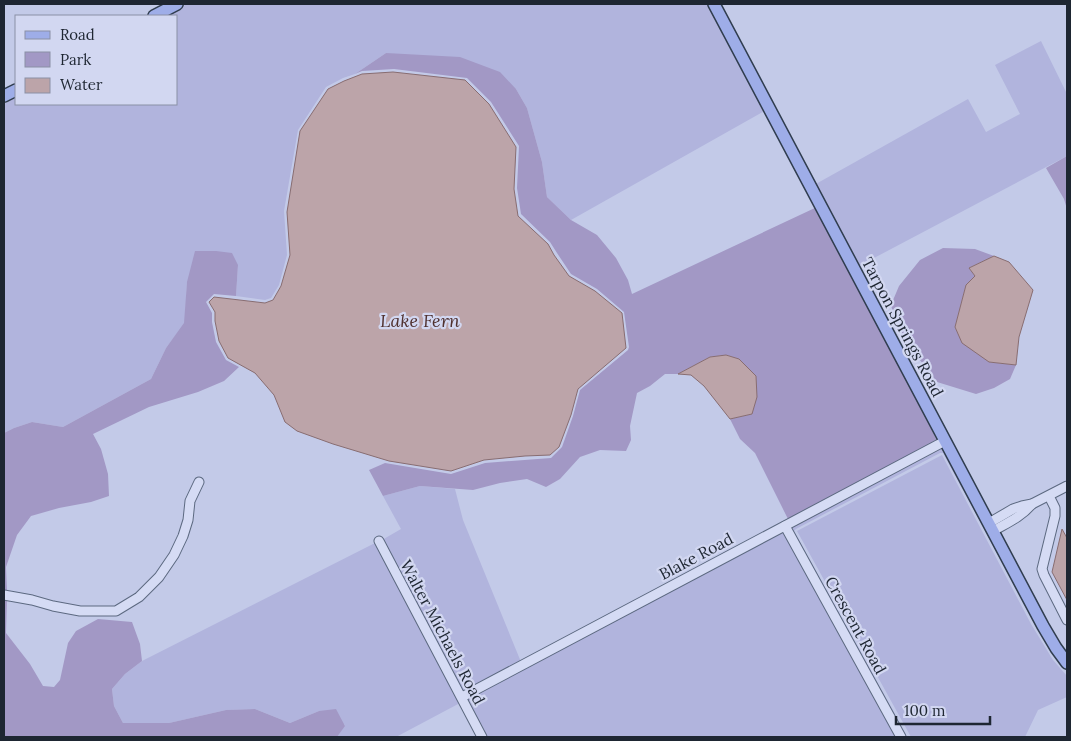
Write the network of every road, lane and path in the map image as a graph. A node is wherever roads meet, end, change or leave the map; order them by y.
1 (177, 4) edge
2 (714, 4) edge
3 (156, 15) edge
4 (945, 441) junction
5 (199, 482) dead end
6 (1067, 486) edge
7 (1049, 496) junction
8 (785, 526) junction
9 (990, 527) junction
10 (379, 541) dead end
11 (4, 595) edge
12 (1067, 620) edge
13 (1067, 663) edge
14 (462, 697) junction
15 (482, 737) edge
16 (901, 737) edge

1 - 3 main road
2 - 4 main road, Tarpon Springs Road
4 - 8 street, Blake Road
4 - 9 main road, Tarpon Springs Road
5 - 11 street
6 - 7 street
7 - 9 street
7 - 12 street
8 - 14 street, Blake Road
8 - 16 street, Crescent Road
9 - 13 main road, Tarpon Springs Road
10 - 14 street, Walter Michaels Road
14 - 15 street, Walter Michaels Road

